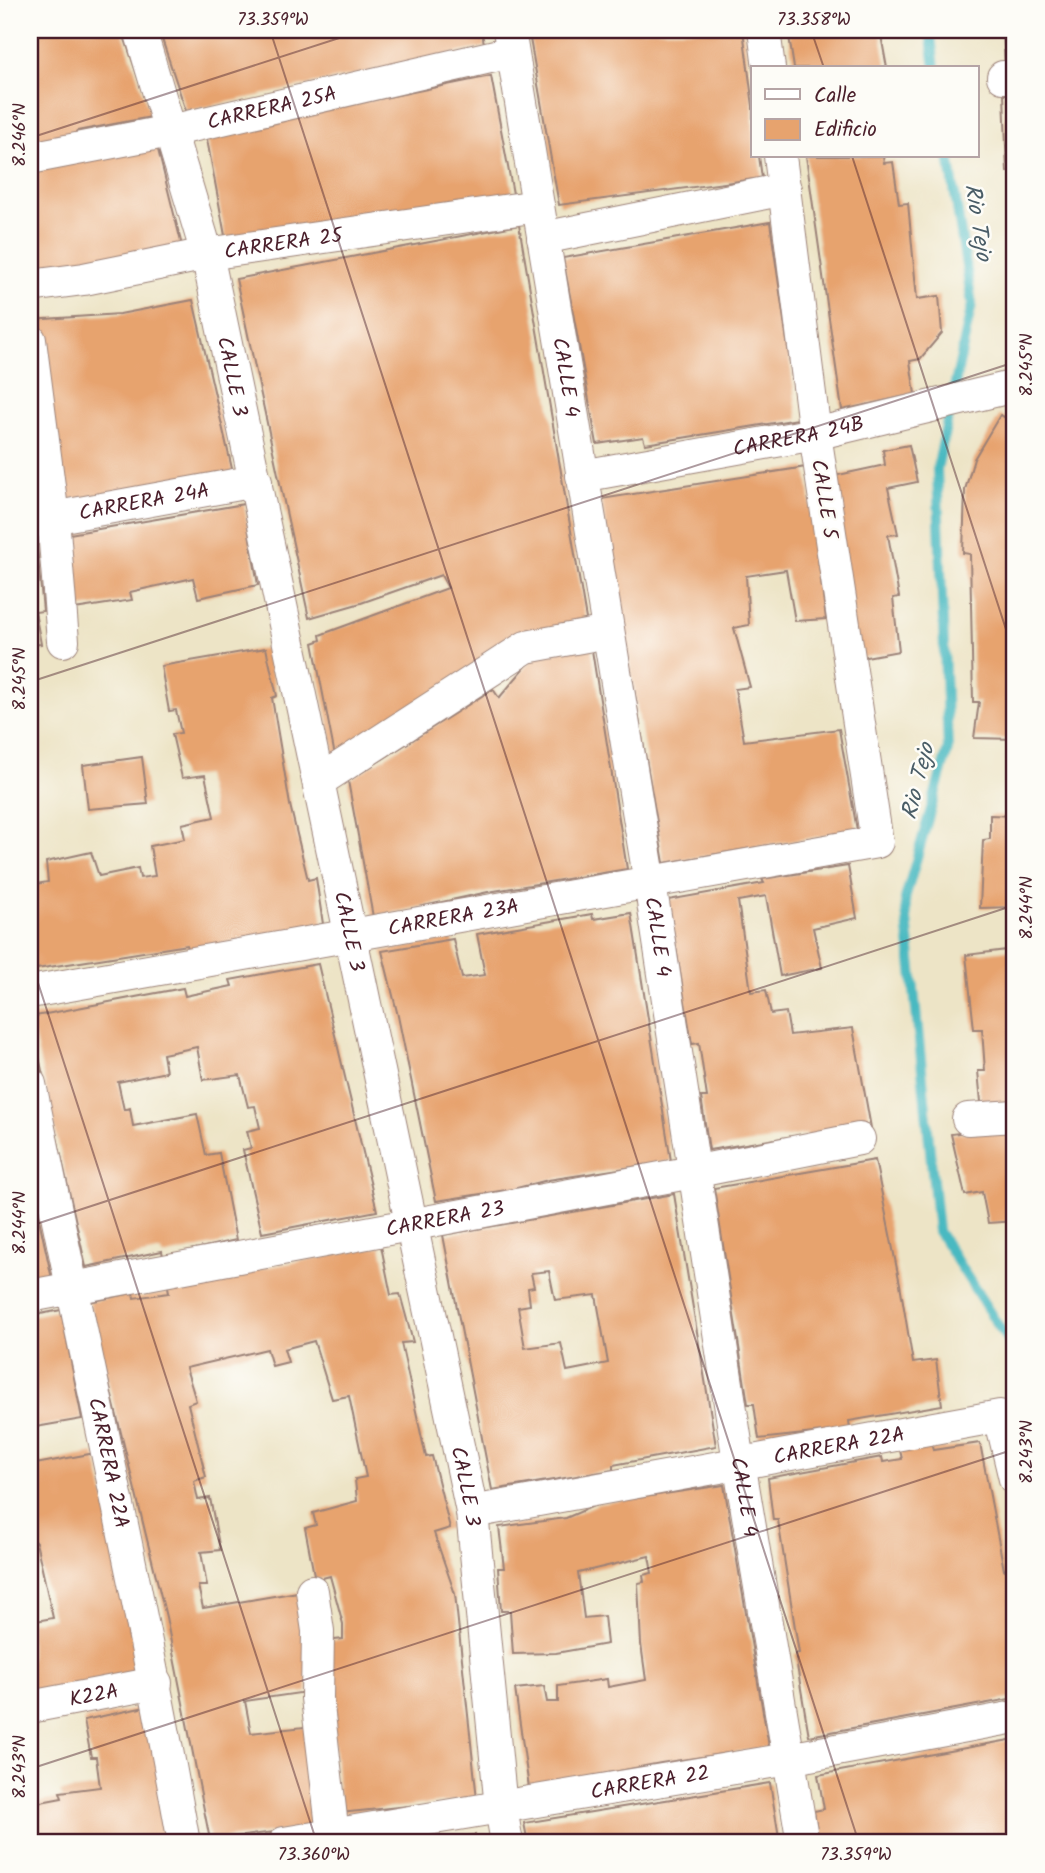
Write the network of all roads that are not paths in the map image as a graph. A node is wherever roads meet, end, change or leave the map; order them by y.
1 (140, 30) edge
2 (764, 30) edge
3 (511, 41) edge
4 (769, 66) edge
5 (170, 131) junction
6 (30, 158) edge
7 (780, 158) edge
8 (785, 189) junction
9 (538, 206) junction
10 (542, 237) junction
11 (207, 254) junction
12 (30, 286) edge
13 (30, 340) edge
14 (1006, 389) edge
15 (815, 435) junction
16 (582, 476) junction
17 (256, 481) junction
18 (41, 520) edge
19 (608, 632) junction
20 (63, 641) dead end
21 (319, 781) junction
22 (877, 842) joint
23 (650, 883) junction
24 (352, 935) junction
25 (30, 992) edge
26 (30, 1084) edge
27 (1015, 1116) edge
28 (968, 1119) dead end
29 (859, 1139) dead end
30 (693, 1172) junction
31 (410, 1223) junction
32 (71, 1287) junction
33 (30, 1296) edge
34 (739, 1462) junction
35 (1015, 1479) edge
36 (472, 1512) junction
37 (312, 1591) dead end
38 (156, 1683) junction
39 (30, 1707) edge
40 (1015, 1717) edge
41 (788, 1759) junction
42 (501, 1808) junction
43 (333, 1835) junction
44 (184, 1843) edge
45 (284, 1843) edge
46 (507, 1843) edge
47 (803, 1843) edge

1 - 5 street, CALLE 3
2 - 4 street
3 - 5 street, CARRERA 25A
3 - 9 street, CALLE 4
5 - 6 street, CARRERA 25A
5 - 11 street, CALLE 3
7 - 8 street, CALLE 5
8 - 10 street
8 - 15 street, CALLE 5
9 - 10 street, CALLE 4
9 - 11 street, CARRERA 25
10 - 16 street, CALLE 4
11 - 12 street, CARRERA 25
11 - 17 street, CALLE 3
13 - 18 street
14 - 15 street, CARRERA 24B
15 - 16 street, CARRERA 24B
15 - 22 street, CALLE 5
16 - 19 street, CALLE 4
17 - 18 street, CARRERA 24A
17 - 21 street, CALLE 3
18 - 20 street
19 - 21 street
19 - 23 street, CALLE 4
21 - 24 street, CALLE 3
22 - 23 street, CARRERA 23A
23 - 24 street, CARRERA 23A
23 - 30 street, CALLE 4
24 - 25 street, CARRERA 23A
24 - 31 street, CALLE 3
26 - 32 street, CARRERA 22A
27 - 28 street
29 - 30 street, CARRERA 23
30 - 31 street, CARRERA 23
30 - 34 street, CALLE 4
31 - 32 street, CARRERA 23
31 - 36 street, CALLE 3
32 - 33 street, CARRERA 23
32 - 38 street, CARRERA 22A
34 - 35 street, CARRERA 22A
34 - 36 street, CARRERA 22A
34 - 41 street, CALLE 4
36 - 42 street, CALLE 3
37 - 43 street
38 - 39 street, K22A
38 - 44 street, CARRERA 22A
40 - 41 street, CARRERA 22
41 - 42 street, CARRERA 22
41 - 47 street, CALLE 4
42 - 43 street, CARRERA 22
42 - 46 street, CALLE 3
43 - 45 street, CARRERA 22

